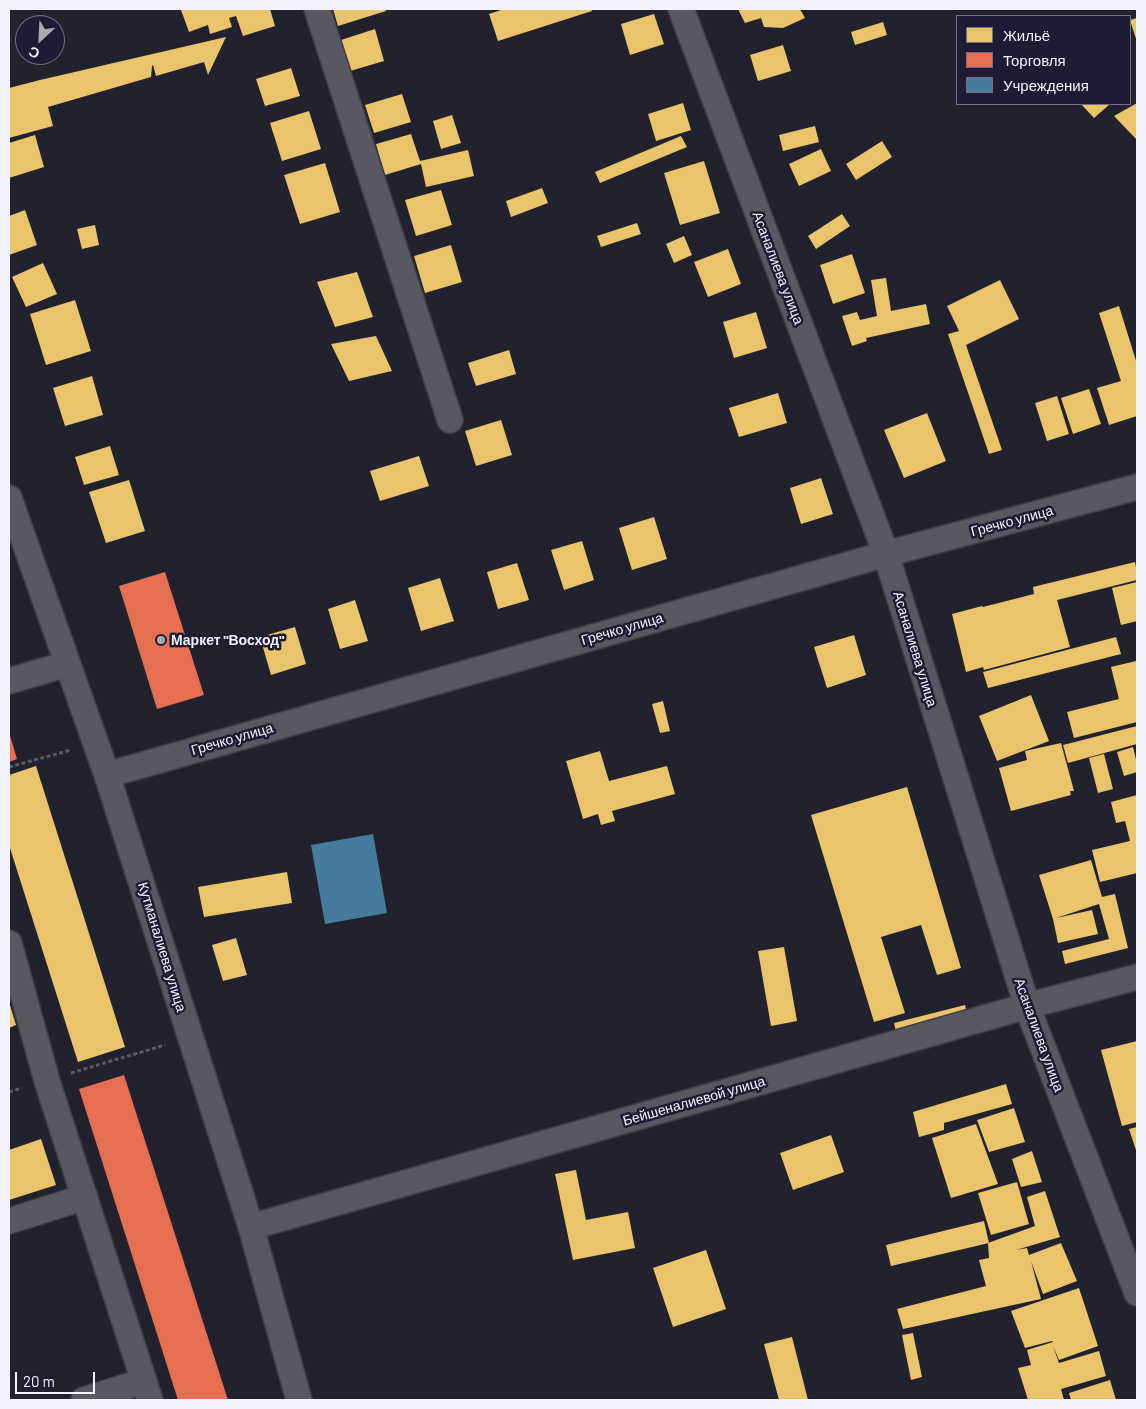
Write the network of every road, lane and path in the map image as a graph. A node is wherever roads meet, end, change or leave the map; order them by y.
1 (317, 9) edge
2 (681, 9) edge
3 (450, 420) dead end
4 (1137, 487) edge
5 (9, 498) edge
6 (886, 554) junction
7 (67, 664) junction
8 (9, 681) edge
9 (97, 743) junction
10 (9, 768) edge
11 (107, 775) junction
12 (10, 949) edge
13 (1137, 977) edge
14 (1027, 1006) junction
15 (190, 1037) junction
16 (47, 1080) junction
17 (9, 1092) edge
18 (85, 1197) junction
19 (9, 1220) edge
20 (250, 1227) junction
21 (1137, 1293) edge
22 (147, 1391) edge
23 (84, 1400) edge
24 (299, 1400) edge

1 - 3 street
2 - 6 street, Асаналиева улица
4 - 6 street, Гречко улица
5 - 7 street, Кутманалиева улица
6 - 11 street, Гречко улица
6 - 14 street, Асаналиева улица
7 - 8 street
7 - 9 street, Кутманалиева улица
9 - 10 path
9 - 11 street, Кутманалиева улица
11 - 15 street, Кутманалиева улица
12 - 16 street
13 - 14 street, Бейшеналиевой улица
14 - 20 street, Бейшеналиевой улица
14 - 21 street, Асаналиева улица
15 - 16 path
15 - 20 street, Кутманалиева улица
16 - 17 path
16 - 18 street
18 - 19 street
18 - 22 street
20 - 24 street, Кутманалиева улица
22 - 23 street

